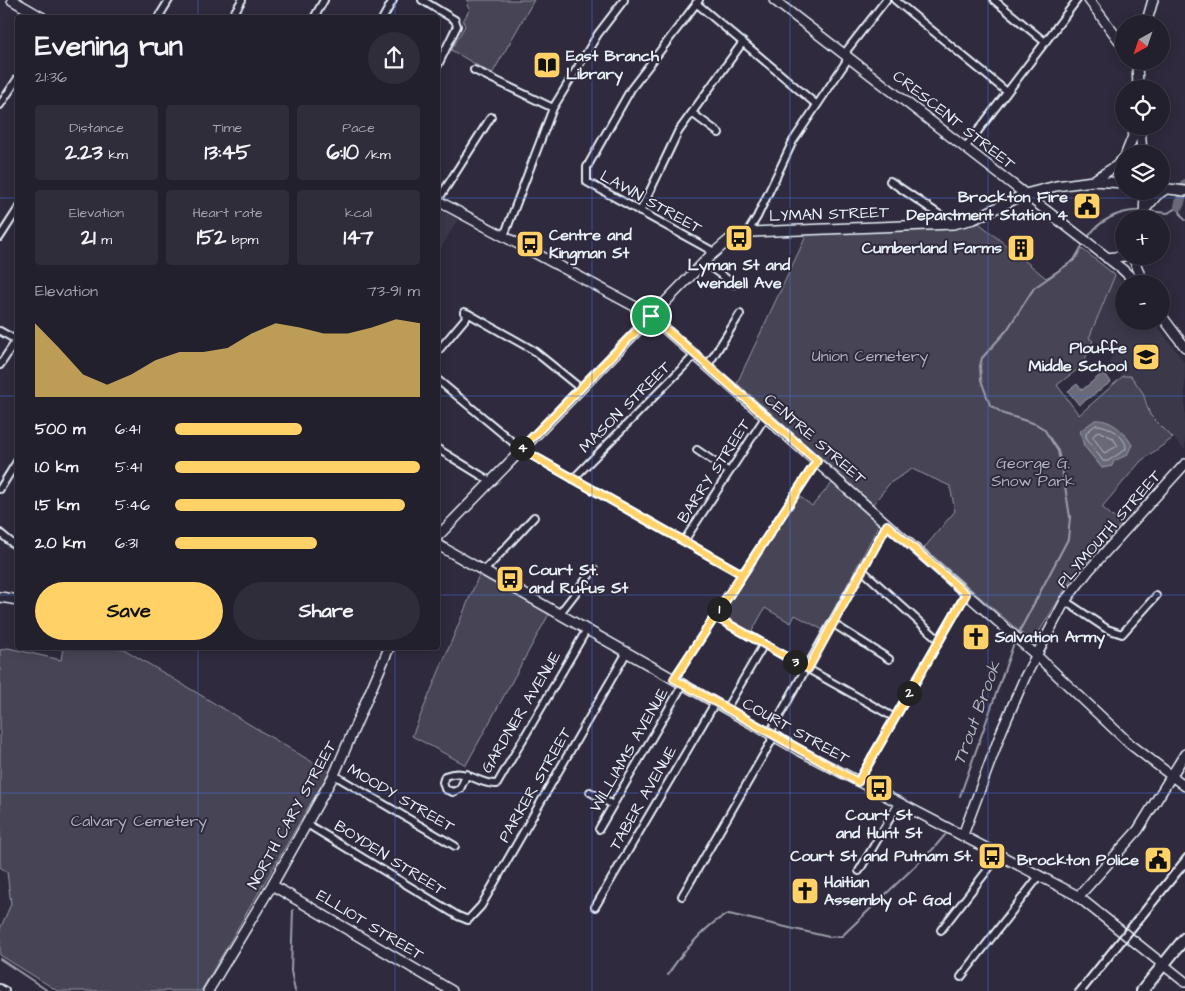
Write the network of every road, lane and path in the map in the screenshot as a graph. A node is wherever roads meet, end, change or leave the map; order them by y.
1 (12, 0) edge
2 (169, 0) edge
3 (242, 0) edge
4 (324, 0) edge
5 (393, 0) edge
6 (422, 0) edge
7 (624, 0) edge
8 (774, 0) edge
9 (886, 0) edge
10 (895, 0) edge
11 (994, 0) edge
12 (1077, 0) edge
13 (1089, 0) edge
14 (1153, 0) edge
15 (698, 2) edge
16 (38, 15) edge
17 (160, 15) edge
18 (234, 15) edge
19 (316, 15) edge
20 (385, 15) edge
21 (1149, 15) edge
22 (1115, 35) edge
23 (743, 42) junction
24 (1045, 42) junction
25 (847, 56) junction
26 (440, 61) edge
27 (474, 70) dead end
28 (15, 82) edge
29 (1007, 92) junction
30 (817, 104) junction
31 (0, 105) edge
32 (554, 108) junction
33 (692, 113) junction
34 (491, 117) dead end
35 (719, 133) dead end
36 (966, 148) junction
37 (1115, 167) edge
38 (890, 181) dead end
39 (1093, 181) junction
40 (1115, 182) edge
41 (1172, 189) edge
42 (1025, 194) junction
43 (440, 197) edge
44 (1146, 200) edge
45 (440, 201) edge
46 (1146, 208) joint
47 (640, 212) junction
48 (15, 214) edge
49 (953, 224) junction
50 (747, 233) junction
51 (504, 236) junction
52 (0, 237) edge
53 (714, 252) junction
54 (1115, 257) edge
55 (1107, 258) junction
56 (703, 262) junction
57 (1129, 265) edge
58 (1126, 272) junction
59 (1129, 275) edge
60 (734, 284) dead end
61 (740, 314) dead end
62 (651, 316) junction
63 (1170, 327) edge
64 (0, 331) edge
65 (15, 338) edge
66 (15, 342) edge
67 (1185, 347) edge
68 (440, 348) edge
69 (696, 354) junction
70 (0, 365) edge
71 (708, 365) junction
72 (440, 382) edge
73 (580, 388) junction
74 (766, 416) junction
75 (440, 449) edge
76 (521, 449) junction
77 (697, 450) dead end
78 (817, 461) junction
79 (15, 463) edge
80 (1185, 465) edge
81 (729, 472) junction
82 (573, 479) junction
83 (490, 480) junction
84 (0, 489) edge
85 (534, 517) dead end
86 (887, 525) junction
87 (0, 533) edge
88 (440, 534) edge
89 (684, 541) junction
90 (15, 546) edge
91 (440, 546) edge
92 (594, 570) dead end
93 (862, 570) junction
94 (484, 571) junction
95 (742, 574) junction
96 (966, 594) junction
97 (1156, 596) dead end
98 (0, 597) edge
99 (15, 600) edge
100 (1065, 602) junction
101 (560, 613) junction
102 (714, 616) junction
103 (832, 624) junction
104 (587, 629) junction
105 (939, 640) junction
106 (764, 644) junction
107 (388, 650) edge
108 (627, 652) junction
109 (1036, 655) junction
110 (889, 658) dead end
111 (808, 669) junction
112 (674, 679) junction
113 (683, 684) junction
114 (715, 703) junction
115 (726, 709) junction
116 (895, 718) junction
117 (771, 734) junction
118 (1185, 754) edge
119 (468, 774) dead end
120 (334, 775) junction
121 (1173, 775) junction
122 (858, 782) junction
123 (1185, 786) edge
124 (590, 792) dead end
125 (899, 803) junction
126 (613, 805) junction
127 (308, 824) junction
128 (599, 829) dead end
129 (963, 835) junction
130 (455, 846) dead end
131 (1000, 854) junction
132 (859, 871) dead end
133 (1040, 875) junction
134 (272, 885) junction
135 (682, 896) dead end
136 (1078, 897) junction
137 (596, 907) dead end
138 (458, 916) joint
139 (941, 930) dead end
140 (1185, 939) edge
141 (1164, 964) junction
142 (961, 977) dead end
143 (1185, 982) edge
144 (0, 988) edge
145 (5, 991) edge
146 (208, 991) edge
147 (452, 991) edge
148 (1142, 991) edge

1 - 16 main road
2 - 17 street
3 - 18 street
4 - 19 street
5 - 20 street
6 - 26 street
7 - 32 street
8 - 25 main road, CRESCENT STREET
9 - 25 street
10 - 29 street
11 - 24 street
12 - 24 street
13 - 22 main road
14 - 21 main road
15 - 23 street
15 - 47 street, LAWN STREET
23 - 30 street
23 - 33 street
24 - 29 street
25 - 30 street
25 - 36 main road, CRESCENT STREET
27 - 32 street
28 - 31 street
29 - 36 street
30 - 50 street
32 - 51 street
33 - 35 street
33 - 47 street
34 - 43 street
36 - 42 main road, CRESCENT STREET
37 - 39 main road
38 - 49 street
39 - 40 main road, LYMAN STREET
39 - 42 main road, LYMAN STREET
41 - 46 main road
42 - 49 main road, LYMAN STREET
42 - 55 main road, CRESCENT STREET
44 - 46 main road
45 - 51 main road, CENTRE STREET
47 - 53 street, LAWN STREET
48 - 52 street
49 - 50 main road, LYMAN STREET
50 - 53 main road, LYMAN STREET
51 - 62 main road, CENTRE STREET
53 - 56 main road, LYMAN STREET
54 - 55 main road
55 - 58 main road, CRESCENT STREET
56 - 60 street
56 - 62 main road, LYMAN STREET
57 - 58 main road
58 - 59 main road, CRESCENT STREET
61 - 71 street
62 - 69 main road, CENTRE STREET
62 - 73 main road, LYMAN STREET
63 - 67 main road
64 - 65 street
66 - 70 street
68 - 73 street
69 - 71 main road, CENTRE STREET
69 - 82 street, MASON STREET
71 - 74 main road, CENTRE STREET
72 - 76 street
73 - 76 main road, LYMAN STREET
74 - 78 main road, CENTRE STREET
74 - 81 street, BARRY STREET
75 - 83 street
76 - 82 street
76 - 83 main road, LYMAN STREET
77 - 81 street
78 - 86 main road, CENTRE STREET
78 - 95 street
79 - 84 street
80 - 100 main road, PLYMOUTH STREET
81 - 89 street, BARRY STREET
82 - 89 street
83 - 88 main road, LYMAN STREET
85 - 94 street
86 - 93 street
86 - 96 main road, CENTRE STREET
87 - 90 street
89 - 95 street
91 - 94 main road, COURT STREET
92 - 101 street
93 - 103 street
93 - 105 street
94 - 101 main road, COURT STREET
95 - 102 street
96 - 105 street
96 - 109 main road, CENTRE STREET
97 - 100 street
98 - 99 main road
100 - 109 main road, PLYMOUTH STREET
101 - 104 main road, COURT STREET
102 - 106 street
102 - 112 street
103 - 110 street
103 - 111 street
104 - 108 main road, COURT STREET
104 - 119 street, GARDNER AVENUE
105 - 116 street
106 - 111 street
106 - 115 street
107 - 120 main road, NORTH CARY STREET
108 - 112 main road, COURT STREET
108 - 138 street, PARKER STREET
109 - 121 main road, CENTRE STREET
109 - 129 main road, PLYMOUTH STREET
111 - 116 street
111 - 117 street
112 - 113 main road, COURT STREET
113 - 114 main road, COURT STREET
113 - 126 street, WILLIAMS AVENUE
114 - 115 main road, COURT STREET
114 - 137 street, TABER AVENUE
115 - 117 main road, COURT STREET
116 - 122 street
117 - 122 main road, COURT STREET
117 - 135 street
118 - 121 main road
120 - 127 main road, NORTH CARY STREET
120 - 130 street, MOODY STREET
121 - 123 main road, CENTRE STREET
121 - 136 main road
122 - 125 main road, COURT STREET
124 - 126 street
125 - 129 main road, COURT STREET
125 - 132 street
126 - 128 street, WILLIAMS AVENUE
127 - 134 main road, NORTH CARY STREET
127 - 138 street, BOYDEN STREET
129 - 131 main road, COURT STREET
131 - 133 main road, COURT STREET
131 - 139 street
133 - 136 main road, COURT STREET
133 - 142 street
134 - 146 main road, NORTH CARY STREET
134 - 147 main road, ELLIOT STREET
136 - 141 main road, COURT STREET
140 - 141 main road
141 - 143 main road, COURT STREET
141 - 148 main road
144 - 145 street

